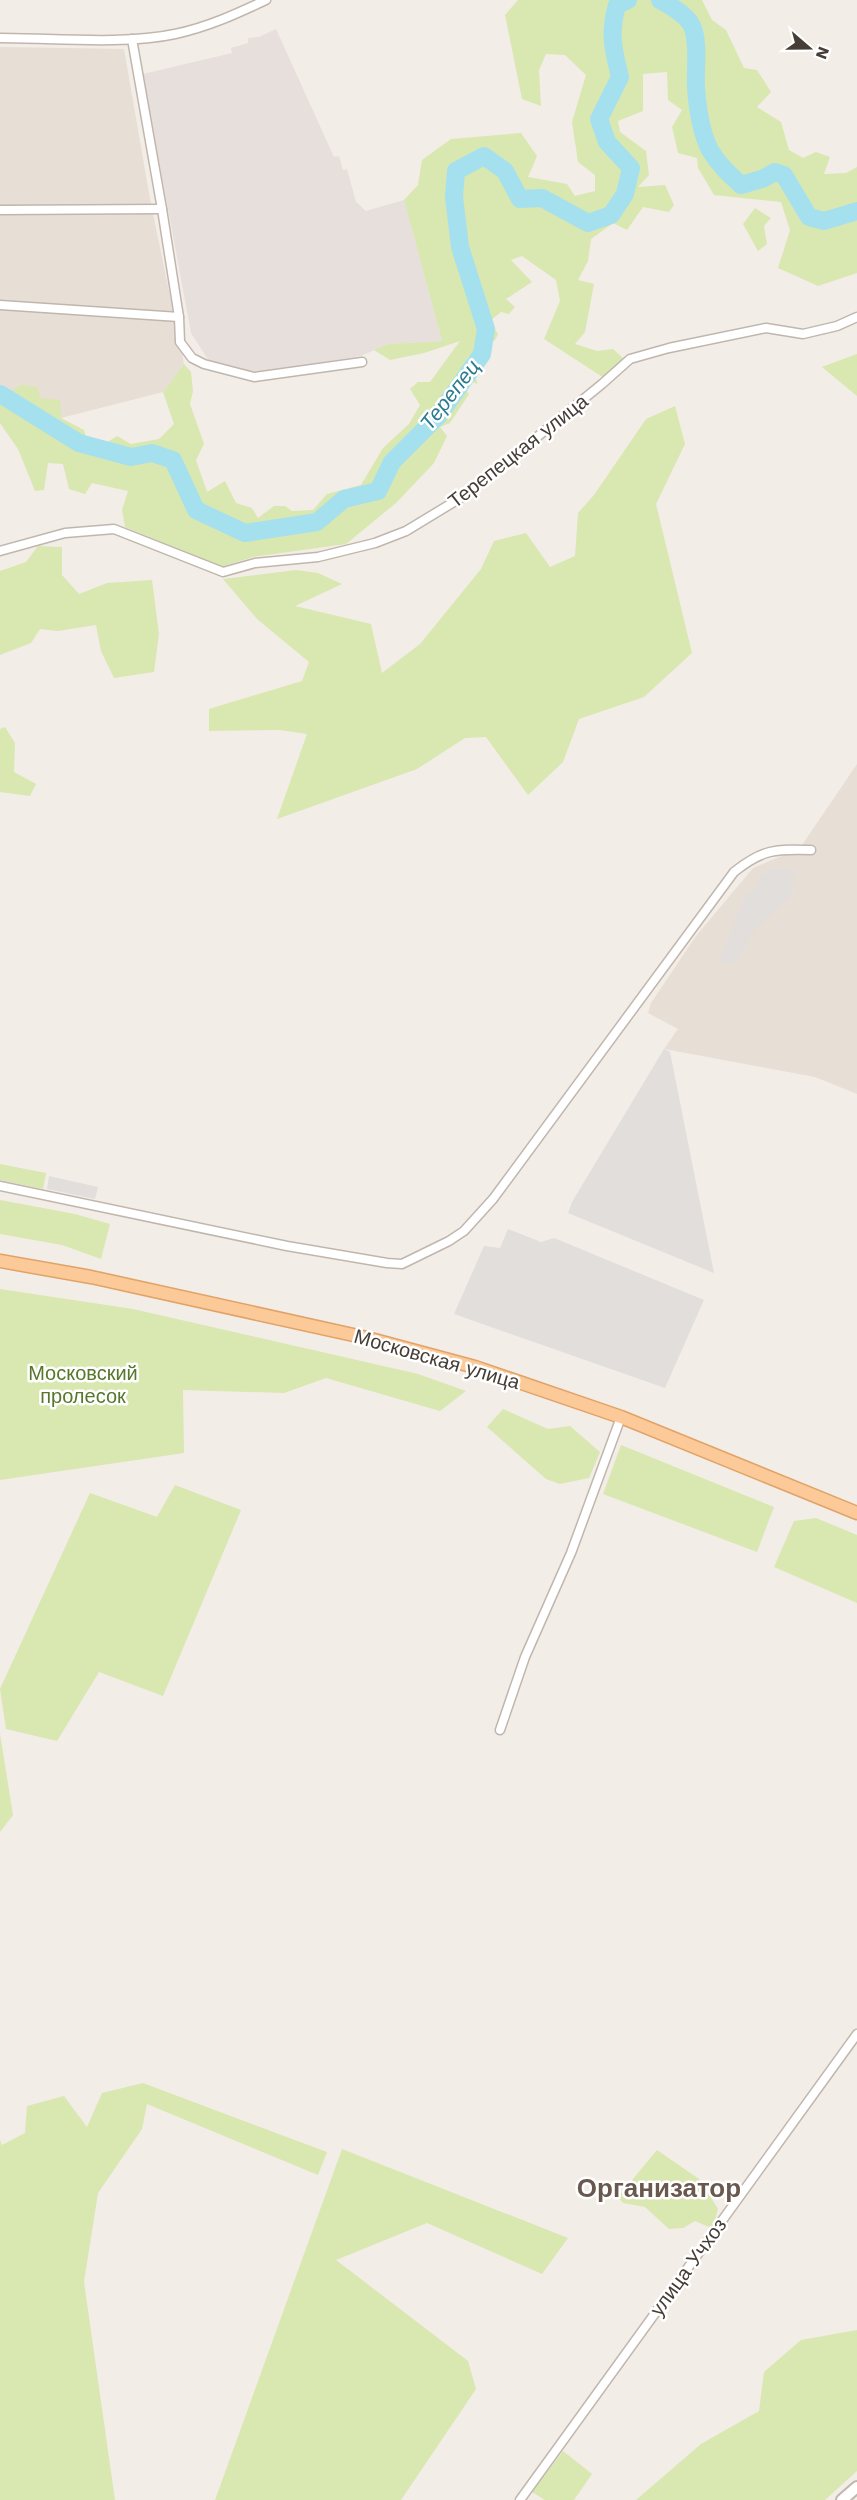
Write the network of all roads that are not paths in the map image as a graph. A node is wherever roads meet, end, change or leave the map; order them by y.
1 (266, 0) edge
2 (0, 38) edge
3 (132, 39) junction
4 (162, 209) junction
5 (0, 210) edge
6 (0, 305) edge
7 (179, 317) junction
8 (857, 317) edge
9 (362, 362) dead end
10 (0, 551) edge
11 (812, 850) dead end
12 (0, 1186) edge
13 (0, 1261) edge
14 (621, 1417) junction
15 (857, 1513) edge
16 (500, 1730) dead end
17 (857, 2034) edge
18 (857, 2487) edge
19 (520, 2500) edge
20 (842, 2500) edge

1 - 3 street
2 - 3 street
3 - 4 street
4 - 5 street
4 - 7 street
6 - 7 street
7 - 9 street
8 - 10 street, Терепецкая улица
11 - 12 street
13 - 14 main road, Московская улица
14 - 15 main road, Московская улица
14 - 16 street
17 - 19 street, улица Учхоз
18 - 20 street

